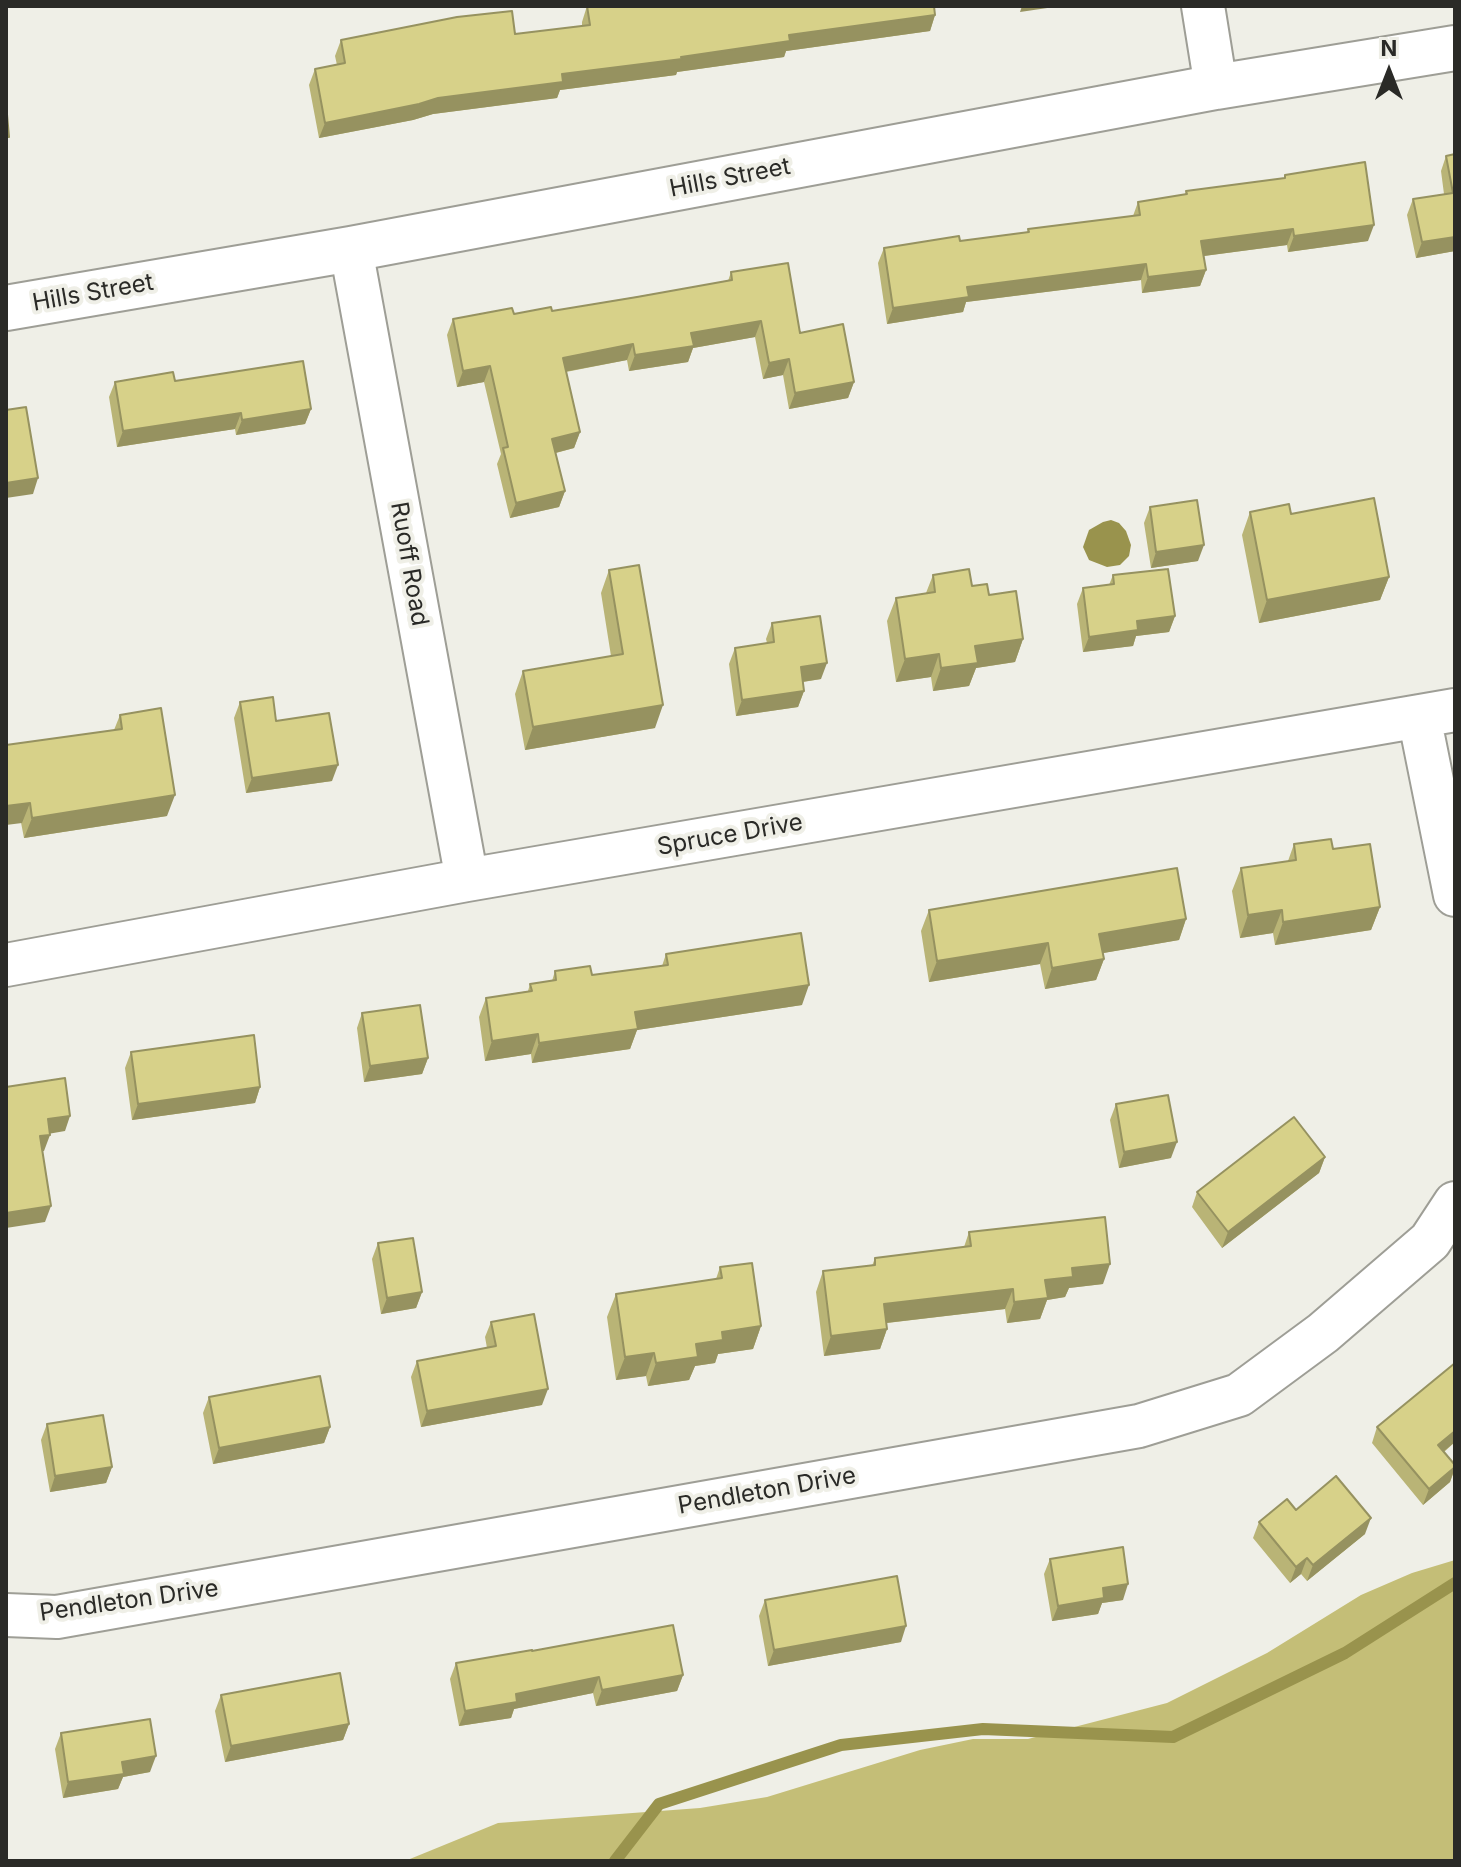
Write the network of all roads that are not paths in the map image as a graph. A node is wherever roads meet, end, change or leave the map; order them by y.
1 (1203, 6) edge
2 (1455, 48) edge
3 (1216, 87) junction
4 (351, 249) junction
5 (6, 308) edge
6 (1437, 713) edge
7 (467, 880) junction
8 (1455, 895) edge
9 (6, 965) edge
10 (1455, 1203) edge
11 (6, 1615) edge

1 - 3 street
2 - 3 street, Hills Street
3 - 4 street, Hills Street
4 - 5 street, Hills Street
4 - 7 street, Ruoff Road
6 - 7 street, Spruce Drive
6 - 8 street
7 - 9 street, Spruce Drive
10 - 11 street, Pendleton Drive

